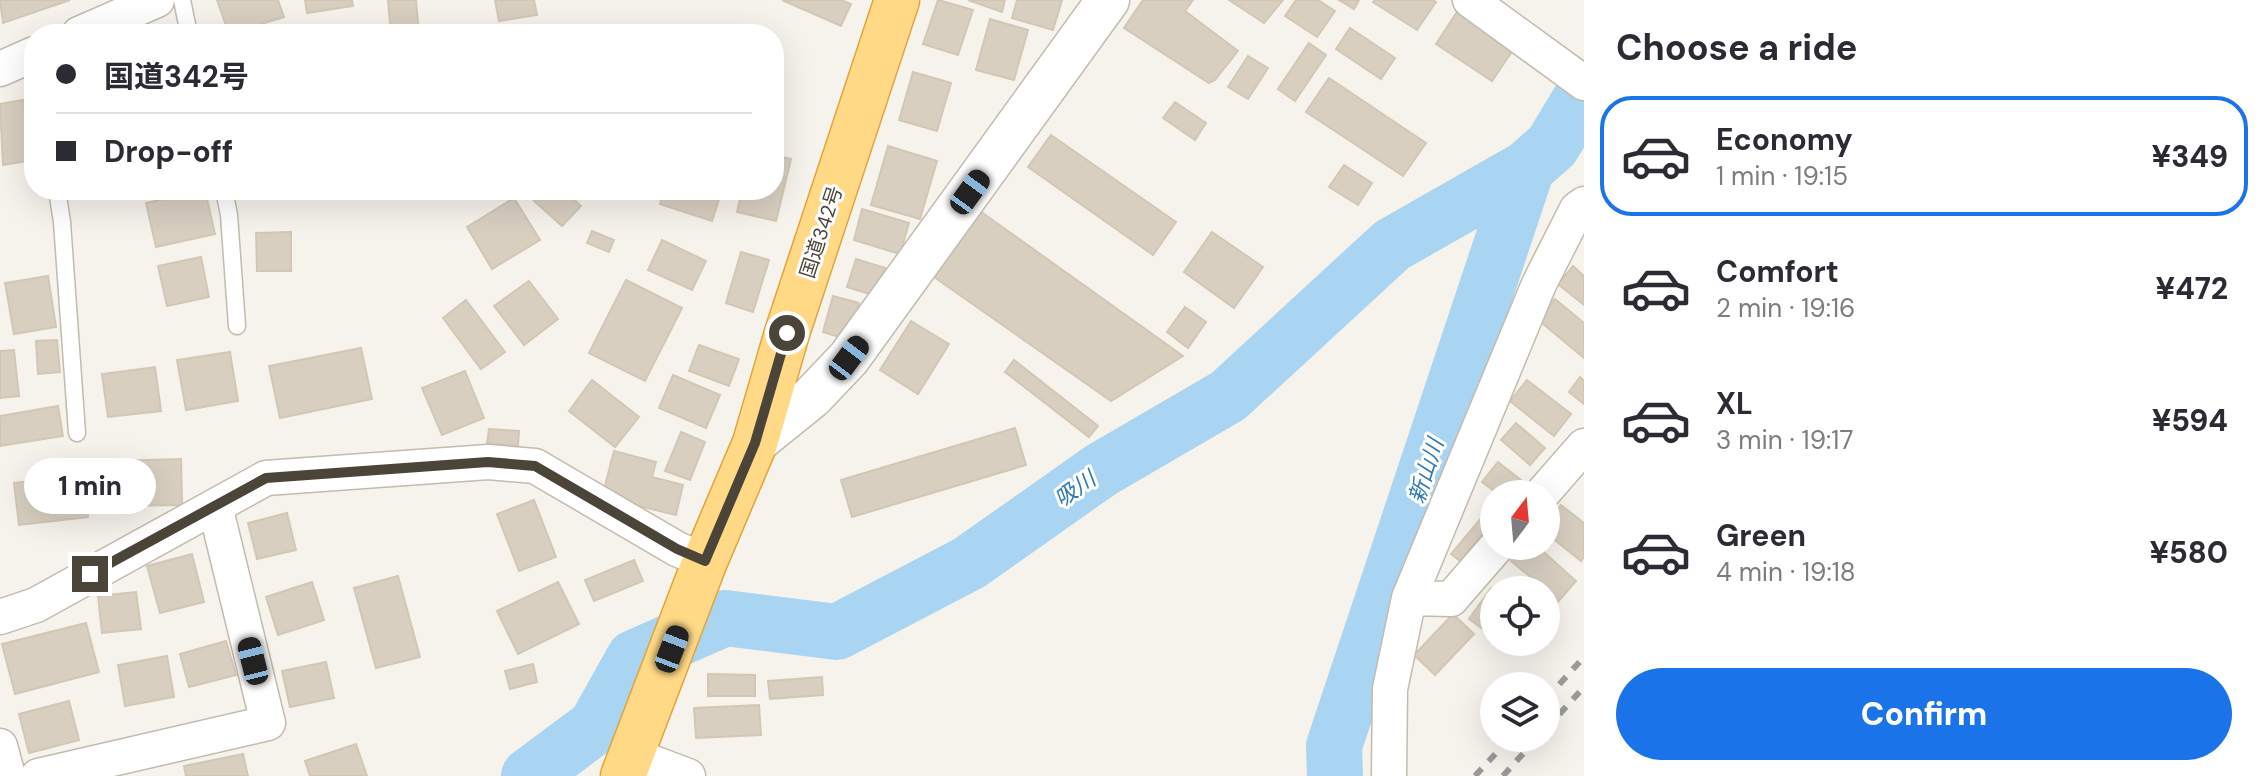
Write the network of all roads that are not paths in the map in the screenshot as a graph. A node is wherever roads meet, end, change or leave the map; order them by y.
1 (157, 0) edge
2 (182, 0) edge
3 (897, 0) edge
4 (1108, 0) edge
5 (1470, 0) edge
6 (102, 24) edge
7 (187, 24) edge
8 (24, 58) edge
9 (0, 69) edge
10 (1584, 83) edge
11 (59, 200) edge
12 (226, 200) edge
13 (1584, 204) edge
14 (237, 326) dead end
15 (77, 433) dead end
16 (755, 443) junction
17 (1584, 446) edge
18 (1554, 480) edge
19 (215, 506) junction
20 (1485, 560) edge
21 (699, 579) junction
22 (1409, 598) junction
23 (0, 617) edge
24 (0, 746) edge
25 (628, 765) edge
26 (8, 776) edge
27 (38, 776) edge
28 (688, 776) edge
29 (1389, 776) edge

1 - 6 street
2 - 7 lane
3 - 16 highway, 国道342号
4 - 16 street
5 - 10 street
8 - 9 street
11 - 15 lane
12 - 14 lane
13 - 22 street
16 - 21 highway, 国道342号
17 - 18 street
19 - 21 street
19 - 23 street
19 - 27 street
20 - 22 street
21 - 25 highway, 国道342号
22 - 29 street
24 - 26 street
25 - 28 street

